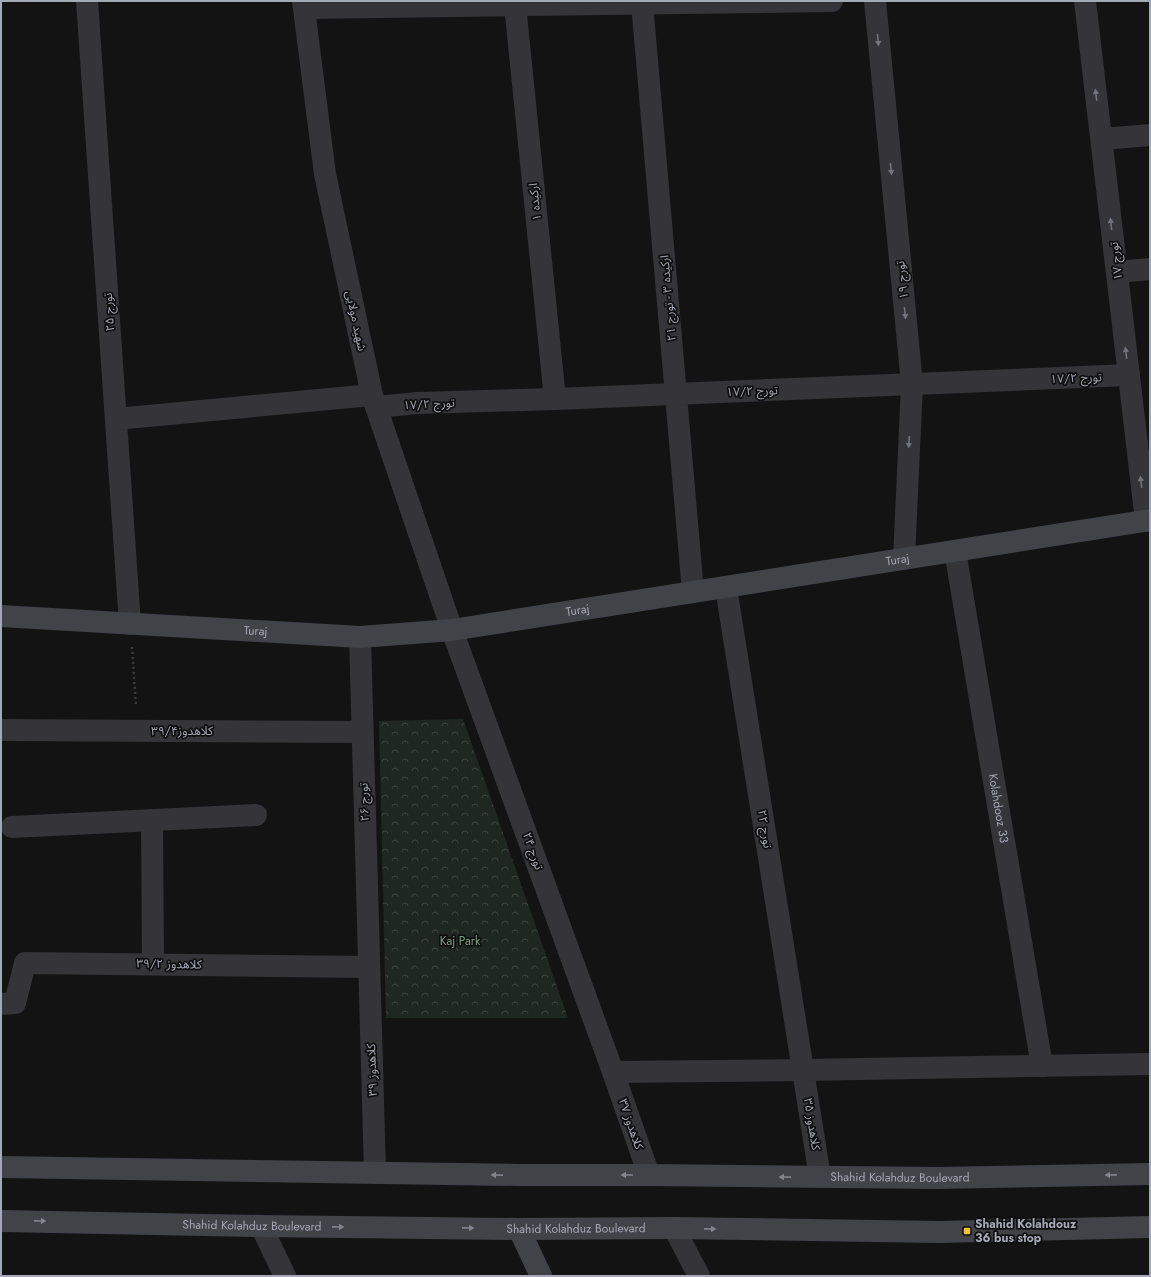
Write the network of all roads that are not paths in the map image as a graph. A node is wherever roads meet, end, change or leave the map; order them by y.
1 (87, 1) edge
2 (832, 1) edge
3 (875, 1) edge
4 (1085, 1) edge
5 (594, 2) edge
6 (642, 4) junction
7 (303, 5) edge
8 (515, 5) junction
9 (1150, 135) edge
10 (1102, 140) junction
11 (1150, 269) edge
12 (1117, 272) junction
13 (1129, 375) junction
14 (912, 384) junction
15 (676, 394) junction
16 (555, 399) junction
17 (374, 401) junction
18 (116, 419) junction
19 (1148, 521) edge
20 (955, 551) junction
21 (904, 559) junction
22 (726, 588) junction
23 (693, 592) junction
24 (1, 616) edge
25 (130, 624) junction
26 (452, 630) junction
27 (360, 637) junction
28 (1, 730) edge
29 (362, 732) junction
30 (256, 815) dead end
31 (152, 820) junction
32 (12, 827) dead end
33 (153, 964) junction
34 (369, 967) junction
35 (1, 1004) edge
36 (1150, 1064) edge
37 (1042, 1066) junction
38 (803, 1070) junction
39 (613, 1072) junction
40 (1, 1168) edge
41 (375, 1173) junction
42 (1150, 1174) edge
43 (649, 1175) junction
44 (820, 1177) junction
45 (1, 1220) edge
46 (261, 1226) junction
47 (1150, 1227) edge
48 (674, 1228) junction
49 (519, 1229) junction
50 (285, 1276) edge
51 (541, 1276) edge
52 (699, 1276) edge

1 - 18 street, تورج ۲۵
2 - 6 street
3 -> 14 street, تورج ۱۹
10 -> 4 street, تورج ۱۷
5 - 6 street
5 - 8 street
6 - 15 street, ارکیده ۳ - تورج ۲۱
7 - 8 street
7 - 17 street, شهید مولایی
8 - 16 street, ارکیده ۱
9 - 10 street
12 -> 10 street, تورج ۱۷
11 - 12 street
13 -> 12 street, تورج ۱۷
13 - 14 street, تورج ۱۷/۲
19 -> 13 street, تورج ۱۷
14 - 15 street, تورج ۱۷/۲
14 -> 21 street, تورج ۱۹
15 - 16 street, تورج ۱۷/۲
15 - 23 street, ارکیده ۳ - تورج ۲۱
16 - 17 street, تورج ۱۷/۲
17 - 18 street, تورج ۱۷/۲
17 - 26 street, شهید مولایی
18 - 25 street, تورج ۲۵
19 - 20 main road, Turaj
20 - 21 main road, Turaj
20 - 37 street, Kolahdooz 33
21 - 22 main road, Turaj
22 - 23 main road, Turaj
22 - 38 street, تورج ۲۲
23 - 26 main road, Turaj
24 - 25 main road, Turaj
25 - 27 main road, Turaj
26 - 27 main road, Turaj
26 - 39 street, تورج ۲۴
27 - 29 street, تورج ۲۶
28 - 29 street, کلاهدوز۳۹/۴
29 - 34 street, تورج ۲۶
30 - 31 street
31 - 32 street
31 - 33 street
33 - 34 street, کلاهدوز ۳۹/۲
33 - 35 street, کلاهدوز ۳۹/۲
34 - 41 street, کلاهدوز ۳۹
36 - 37 street
37 - 38 street
38 - 39 street
38 - 44 street, کلاهدوز ۳۵
39 - 43 street, کلاهدوز ۳۷
40 - 41 main road, Shahid Kolahduz Boulevard
43 -> 41 main road, Shahid Kolahduz Boulevard
42 -> 44 main road, Shahid Kolahduz Boulevard
44 -> 43 main road, Shahid Kolahduz Boulevard
45 -> 46 main road, Shahid Kolahduz Boulevard
46 -> 49 main road, Shahid Kolahduz Boulevard
46 - 50 street
48 -> 47 main road, Shahid Kolahduz Boulevard
48 - 49 main road, Shahid Kolahduz Boulevard
48 - 52 street
49 - 51 main road

